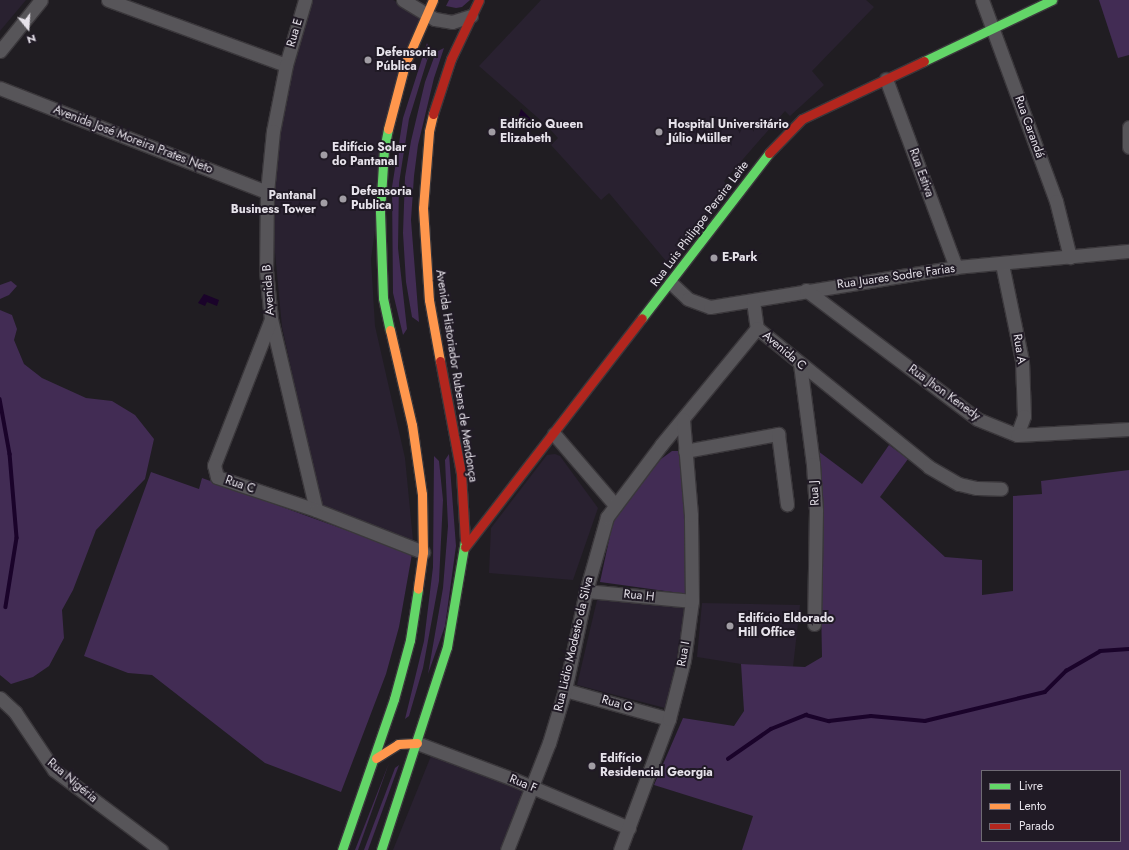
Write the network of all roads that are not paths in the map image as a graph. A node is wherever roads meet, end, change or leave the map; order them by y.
1 (41, 0) edge
2 (108, 0) edge
3 (304, 0) edge
4 (403, 0) edge
5 (433, 0) edge
6 (479, 0) edge
7 (982, 0) edge
8 (1052, 0) edge
9 (426, 15) junction
10 (471, 16) junction
11 (993, 27) junction
12 (0, 51) edge
13 (286, 65) junction
14 (886, 79) junction
15 (0, 88) edge
16 (1129, 127) edge
17 (1129, 147) edge
18 (266, 192) junction
19 (1129, 251) edge
20 (1070, 257) junction
21 (1002, 264) junction
22 (956, 267) junction
23 (671, 283) junction
24 (806, 290) junction
25 (754, 301) junction
26 (271, 319) junction
27 (757, 328) junction
28 (800, 364) junction
29 (682, 419) junction
30 (1129, 429) edge
31 (554, 434) junction
32 (1017, 435) junction
33 (661, 444) junction
34 (685, 449) junction
35 (1001, 489) dead end
36 (787, 504) dead end
37 (615, 505) junction
38 (316, 510) junction
39 (465, 546) junction
40 (423, 552) junction
41 (586, 591) junction
42 (692, 601) junction
43 (814, 624) dead end
44 (565, 690) junction
45 (0, 698) edge
46 (669, 719) junction
47 (417, 743) junction
48 (376, 758) junction
49 (531, 787) junction
50 (628, 828) junction
51 (161, 850) edge
52 (342, 850) edge
53 (381, 850) edge
54 (507, 850) edge
55 (620, 850) edge

1 - 12 street
2 - 13 street
3 - 13 street, Rua E
4 - 9 street
5 - 9 main road
6 - 10 main road, Avenida Historiador Rubens de Mendonça
7 - 11 street, Rua Carandá
8 - 11 main road, Rua Luis Philippe Pereira Leite
9 - 10 street
9 - 40 main road
10 - 39 main road, Avenida Historiador Rubens de Mendonça
11 - 14 main road, Rua Luis Philippe Pereira Leite
11 - 20 street, Rua Carandá
13 - 18 street, Avenida B
14 - 22 street, Rua Estiva
14 - 23 main road, Rua Luis Philippe Pereira Leite
15 - 18 street, Avenida José Moreira Prates Neto
16 - 17 street
18 - 26 street, Avenida B
19 - 20 street, Rua Juares Sodre Farias
20 - 21 street, Rua Juares Sodre Farias
21 - 22 street, Rua Juares Sodre Farias
21 - 32 street, Rua A
22 - 24 street, Rua Juares Sodre Farias
23 - 25 street, Rua Juares Sodre Farias
23 - 31 main road, Rua Luis Philippe Pereira Leite
24 - 25 street, Rua Juares Sodre Farias
24 - 32 street, Rua Jhon Kenedy
25 - 27 street
26 - 38 street, Avenida B
26 - 38 street, Rua C
27 - 28 street, Avenida C
27 - 29 street, Avenida C
28 - 35 street, Avenida C
28 - 43 street, Rua J
29 - 33 street, Avenida C
29 - 34 street, Rua I
30 - 32 street, Rua Jhon Kenedy
31 - 37 street
31 - 39 main road, Rua Luis Philippe Pereira Leite
33 - 34 street
33 - 37 street, Avenida C
34 - 36 street
34 - 42 street, Rua I
37 - 41 street, Rua Lidio Modesto da Silva
38 - 40 street, Rua C
39 - 47 main road, Avenida Historiador Rubens de Mendonça
40 - 48 main road
41 - 42 street, Rua H
41 - 44 street, Rua Lidio Modesto da Silva
42 - 46 street, Rua I
44 - 46 street, Rua G
44 - 49 street, Rua Lidio Modesto da Silva
45 - 51 street, Rua Nigéria
46 - 50 street, Rua I
47 - 48 main road
47 - 49 street, Rua F
47 - 53 main road, Avenida Historiador Rubens de Mendonça
48 - 52 main road
49 - 50 street, Rua F
49 - 54 street, Rua Lidio Modesto da Silva
50 - 55 street, Rua I

